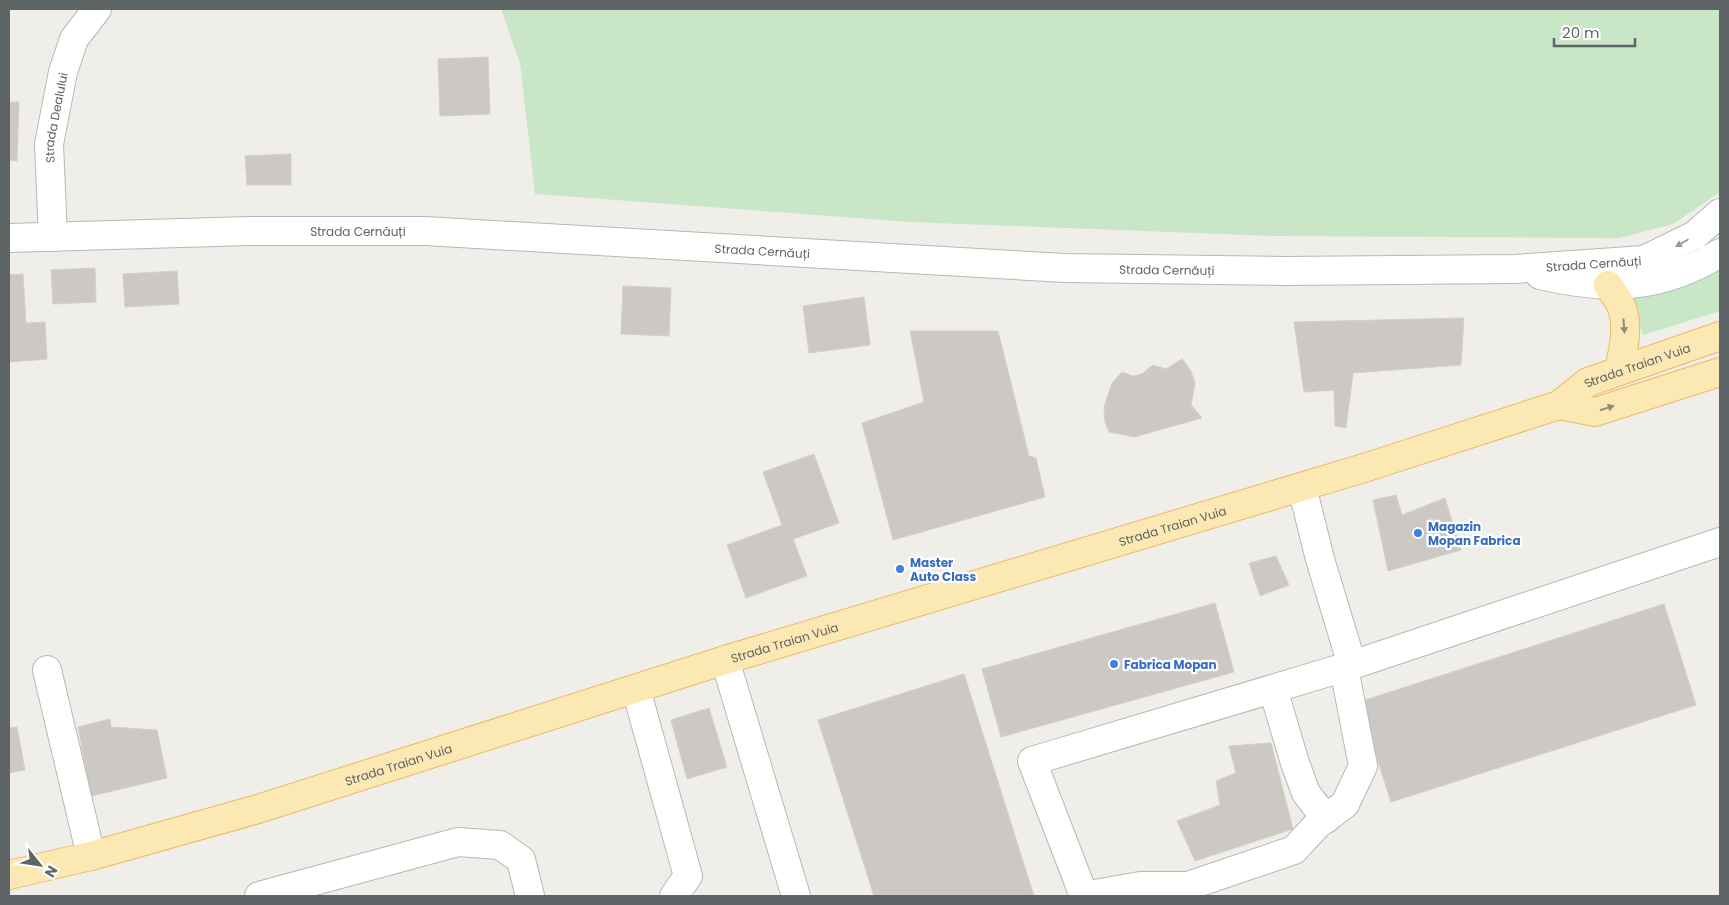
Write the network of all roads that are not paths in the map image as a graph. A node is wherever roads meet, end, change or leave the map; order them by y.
1 (97, 9) edge
2 (1720, 213) edge
3 (53, 237) junction
4 (9, 238) edge
5 (1720, 253) edge
6 (1514, 269) junction
7 (1608, 285) junction
8 (1720, 336) edge
9 (1619, 370) junction
10 (1720, 372) edge
11 (1559, 405) junction
12 (1302, 487) junction
13 (1720, 542) edge
14 (725, 660) junction
15 (1348, 666) junction
16 (47, 670) dead end
17 (636, 689) junction
18 (1273, 689) junction
19 (1326, 819) junction
20 (91, 856) junction
21 (9, 875) edge
22 (259, 896) edge
23 (530, 896) edge
24 (674, 896) edge
25 (796, 896) edge
26 (1084, 896) edge

1 - 3 street, Strada Dealului
2 -> 6 street, Strada Cernăuți
3 - 4 street, Strada Cernăuți
3 - 6 street, Strada Cernăuți
5 - 7 street, Strada Cernăuți
6 - 7 street, Strada Cernăuți
7 -> 9 main road
8 - 9 main road, Strada Traian Vuia
9 - 11 main road, Strada Traian Vuia
11 -> 10 main road, Strada Traian Vuia
11 - 12 main road, Strada Traian Vuia
12 - 14 main road, Strada Traian Vuia
12 - 15 street
13 - 15 street
14 - 17 main road, Strada Traian Vuia
14 - 25 street
15 - 18 street
15 - 19 street
16 - 20 street
17 - 20 main road, Strada Traian Vuia
17 - 24 street
18 - 19 street
18 - 26 street
19 - 26 street
20 - 21 main road, Strada Traian Vuia
22 - 23 street

